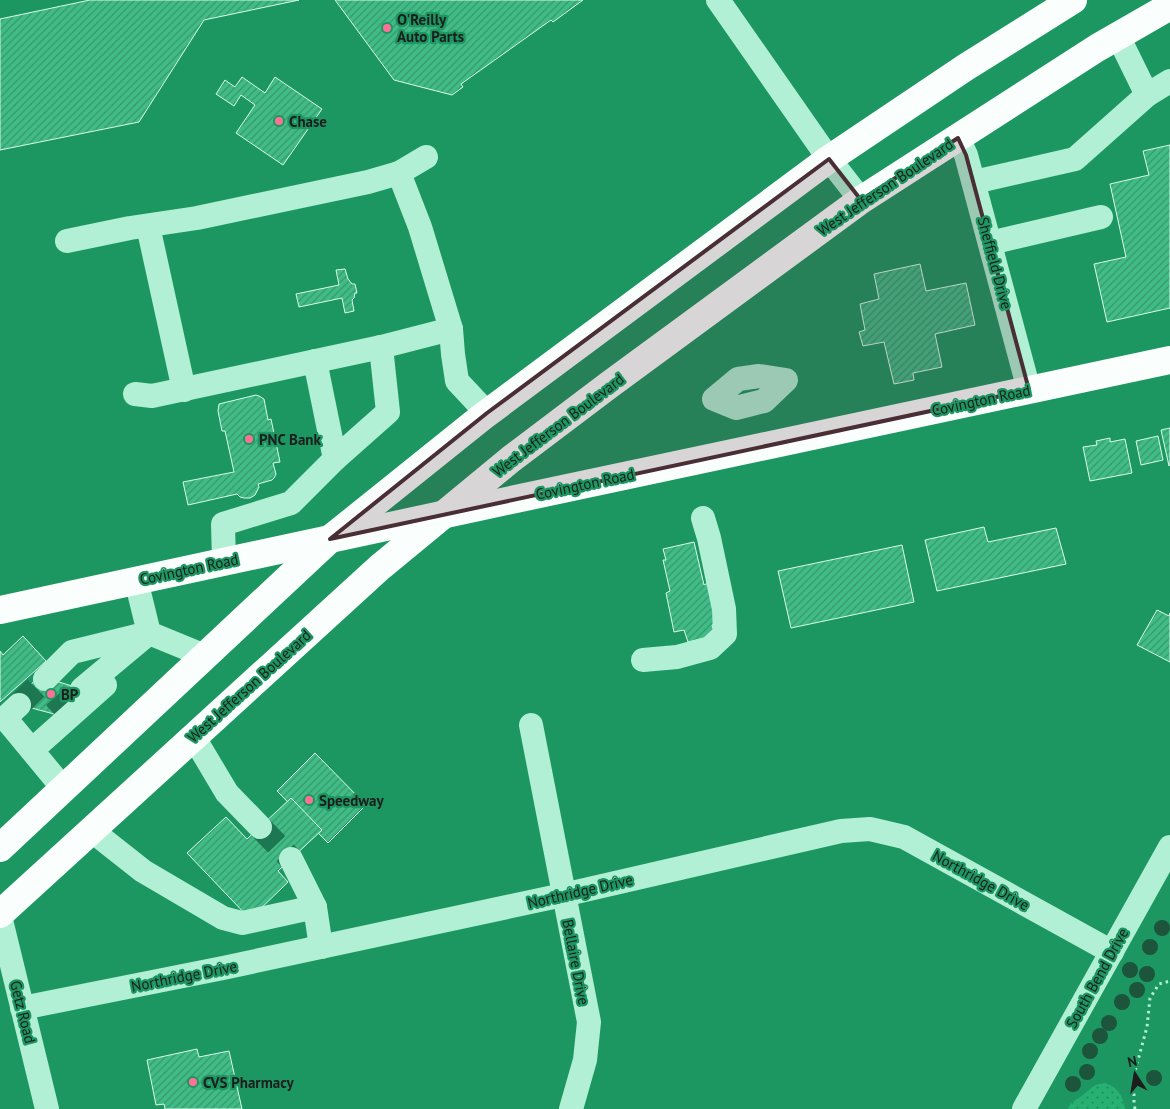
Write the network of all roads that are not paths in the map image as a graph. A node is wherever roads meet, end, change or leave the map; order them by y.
1 (718, 0) edge
2 (1073, 0) edge
3 (1170, 6) edge
4 (1118, 36) junction
5 (1170, 81) edge
6 (1148, 95) junction
7 (958, 138) junction
8 (426, 156) dead end
9 (829, 158) junction
10 (399, 174) junction
11 (974, 182) junction
12 (861, 200) junction
13 (1101, 216) dead end
14 (148, 226) junction
15 (67, 241) dead end
16 (990, 243) junction
17 (452, 329) junction
18 (381, 347) junction
19 (1170, 360) edge
20 (315, 361) junction
21 (184, 390) junction
22 (1029, 390) junction
23 (135, 394) dead end
24 (487, 413) junction
25 (335, 459) junction
26 (446, 514) junction
27 (703, 518) dead end
28 (330, 539) junction
29 (224, 562) junction
30 (136, 580) junction
31 (0, 610) edge
32 (155, 635) junction
33 (205, 656) junction
34 (643, 660) dead end
35 (44, 679) tunnel mouth
36 (82, 689) tunnel mouth
37 (19, 705) tunnel mouth
38 (54, 714) tunnel mouth
39 (530, 725) dead end
40 (193, 736) junction
41 (28, 745) junction
42 (63, 788) junction
43 (260, 827) tunnel mouth
44 (91, 830) junction
45 (1170, 847) edge
46 (0, 848) edge
47 (292, 859) tunnel mouth
48 (563, 895) junction
49 (315, 907) junction
50 (0, 915) edge
51 (321, 947) junction
52 (1112, 952) junction
53 (22, 1008) junction
54 (48, 1109) edge
55 (571, 1109) edge
56 (1024, 1109) edge

1 - 9 street
2 - 9 main road
3 - 4 main road, West Jefferson Boulevard
4 - 6 street
4 - 7 main road, West Jefferson Boulevard
5 - 6 street
6 - 11 street
7 - 11 street, Sheffield Drive
7 - 12 main road, West Jefferson Boulevard
8 - 10 street
9 - 12 street
9 - 24 main road
10 - 14 street
10 - 17 street
11 - 16 street, Sheffield Drive
12 - 26 main road, West Jefferson Boulevard
13 - 16 street
14 - 15 street
14 - 21 street
16 - 22 street, Sheffield Drive
17 - 18 street
17 - 24 street
18 - 20 street
18 - 25 street
19 - 22 main road, Covington Road
20 - 21 street
20 - 25 street
21 - 23 street
22 - 26 main road, Covington Road
24 - 28 main road
25 - 29 street
26 - 28 main road, Covington Road
26 - 40 main road, West Jefferson Boulevard
27 - 34 street
28 - 29 main road, Covington Road
28 - 33 main road
29 - 30 main road, Covington Road
30 - 31 main road, Covington Road
30 - 32 street
32 - 33 street
32 - 35 street
32 - 36 street
32 - 41 street
33 - 42 main road
37 - 41 street
38 - 41 street
39 - 48 street, Bellaire Drive
40 - 43 street
40 - 44 main road, West Jefferson Boulevard
41 - 42 street
42 - 46 main road
44 - 49 street
44 - 50 main road, West Jefferson Boulevard
45 - 52 street, South Bend Drive
47 - 49 street
48 - 51 street, Northridge Drive
48 - 52 street, Northridge Drive
48 - 55 street, Bellaire Drive
49 - 51 street
50 - 53 street, Getz Road
51 - 53 street, Northridge Drive
52 - 56 street, South Bend Drive
53 - 54 street, Getz Road

